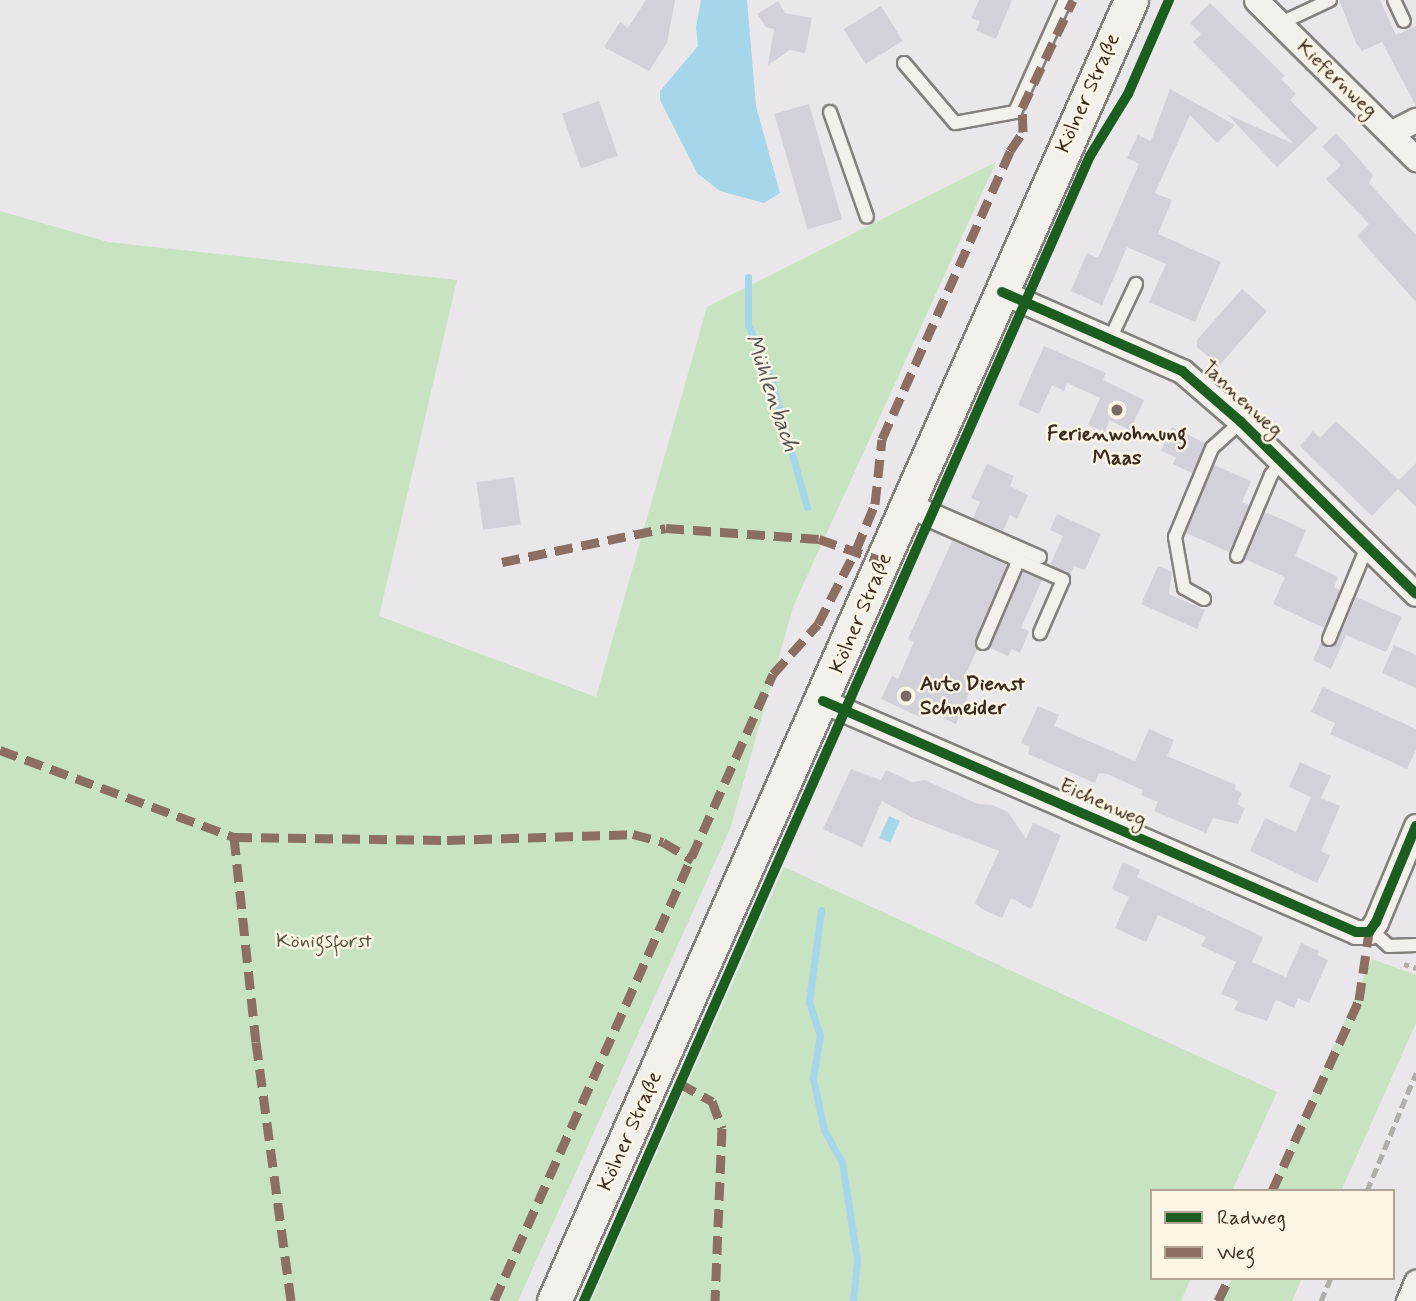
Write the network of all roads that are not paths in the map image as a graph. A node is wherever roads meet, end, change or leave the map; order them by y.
1 (1065, 0) edge
2 (1131, 0) edge
3 (1256, 0) edge
4 (1330, 0) edge
5 (1394, 0) edge
6 (1404, 21) dead end
7 (1281, 23) junction
8 (904, 63) dead end
9 (830, 112) dead end
10 (1416, 120) edge
11 (1392, 132) junction
12 (1416, 159) edge
13 (867, 217) dead end
14 (1136, 284) dead end
15 (1002, 292) junction
16 (1110, 340) junction
17 (1241, 422) junction
18 (1281, 462) junction
19 (908, 505) junction
20 (1367, 547) junction
21 (1040, 556) dead end
22 (1237, 556) dead end
23 (1019, 559) junction
24 (1416, 594) edge
25 (1204, 598) dead end
26 (1040, 633) dead end
27 (1329, 639) dead end
28 (983, 643) dead end
29 (823, 701) junction
30 (1416, 826) edge
31 (1370, 931) junction
32 (1416, 945) edge
33 (1416, 1282) edge
34 (554, 1301) edge
35 (1408, 1301) edge

1 - 8 lane
2 - 15 main road, Kölner Straße
3 - 7 street, Kiefernweg
4 - 7 lane
5 - 6 lane
7 - 11 street, Kiefernweg
9 - 13 lane
10 - 11 street
11 - 12 street, Kiefernweg
14 - 16 lane
15 - 16 street, Tannenweg
15 - 19 main road, Kölner Straße
16 - 17 street, Tannenweg
17 - 18 street, Tannenweg
17 - 25 lane
18 - 20 street, Tannenweg
18 - 22 lane
19 - 21 lane
19 - 23 lane
19 - 29 main road, Kölner Straße
20 - 24 street, Tannenweg
20 - 27 lane
23 - 26 lane
23 - 28 lane
29 - 31 street, Eichenweg
29 - 34 main road, Kölner Straße
30 - 31 street
31 - 32 lane
33 - 35 street

